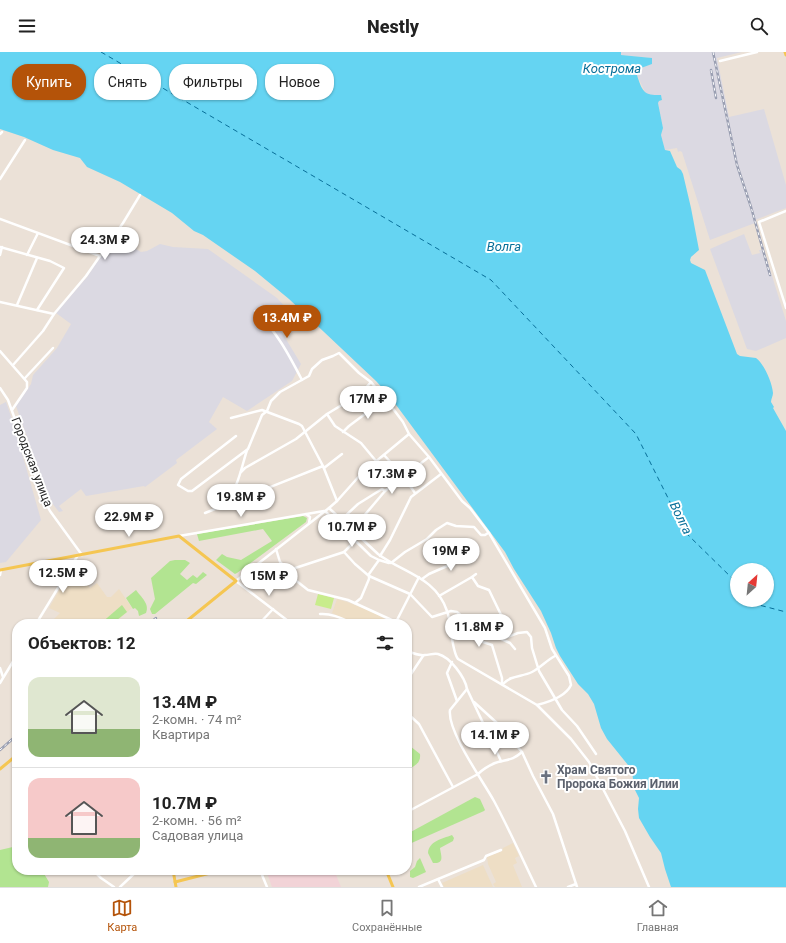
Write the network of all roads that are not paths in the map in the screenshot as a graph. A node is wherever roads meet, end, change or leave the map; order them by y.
1 (757, 52) edge
2 (785, 52) edge
3 (786, 55) edge
4 (720, 61) dead end
5 (25, 140) dead end
6 (1, 174) edge
7 (0, 179) edge
8 (140, 195) dead end
9 (786, 211) edge
10 (0, 219) edge
11 (38, 233) junction
12 (1, 247) edge
13 (0, 255) edge
14 (27, 255) junction
15 (100, 256) junction
16 (37, 258) junction
17 (0, 302) edge
18 (17, 305) junction
19 (786, 308) edge
20 (37, 310) junction
21 (255, 311) dead end
22 (54, 314) junction
23 (52, 348) dead end
24 (0, 351) edge
25 (13, 365) junction
26 (25, 378) junction
27 (302, 380) junction
28 (371, 382) junction
29 (0, 388) edge
30 (385, 398) junction
31 (12, 411) junction
32 (267, 411) junction
33 (327, 414) junction
34 (231, 418) dead end
35 (305, 432) junction
36 (343, 432) junction
37 (409, 434) junction
38 (236, 436) dead end
39 (248, 449) junction
40 (342, 454) dead end
41 (384, 455) junction
42 (429, 457) junction
43 (376, 461) junction
44 (324, 467) junction
45 (241, 472) junction
46 (441, 474) junction
47 (403, 476) junction
48 (385, 491) junction
49 (415, 493) junction
50 (337, 501) junction
51 (224, 506) junction
52 (329, 508) junction
53 (325, 511) junction
54 (205, 513) dead end
55 (305, 514) junction
56 (341, 520) junction
57 (309, 523) junction
58 (352, 530) junction
59 (488, 533) junction
60 (179, 536) junction
61 (355, 541) junction
62 (276, 549) junction
63 (344, 552) junction
64 (470, 554) dead end
65 (80, 555) junction
66 (380, 556) junction
67 (379, 560) junction
68 (391, 563) junction
69 (0, 570) edge
70 (287, 570) junction
71 (277, 574) dead end
72 (476, 574) dead end
73 (0, 575) edge
74 (368, 576) junction
75 (419, 577) junction
76 (472, 577) junction
77 (422, 579) junction
78 (236, 581) junction
79 (410, 594) junction
80 (439, 596) junction
81 (354, 603) junction
82 (273, 609) junction
83 (448, 612) junction
84 (320, 614) dead end
85 (501, 616) junction
86 (39, 619) edge
87 (189, 619) edge
88 (264, 619) edge
89 (286, 619) edge
90 (344, 619) edge
91 (389, 619) edge
92 (398, 619) edge
93 (472, 626) junction
94 (509, 636) junction
95 (502, 639) junction
96 (515, 649) dead end
97 (412, 653) edge
98 (423, 656) junction
99 (456, 656) junction
100 (555, 656) junction
101 (451, 661) junction
102 (12, 663) edge
103 (538, 667) junction
104 (0, 668) edge
105 (412, 672) edge
106 (3, 677) junction
107 (0, 683) edge
108 (502, 684) junction
109 (468, 689) junction
110 (555, 698) junction
111 (457, 701) junction
112 (474, 702) junction
113 (537, 705) junction
114 (412, 718) edge
115 (522, 752) junction
116 (596, 754) dead end
117 (12, 759) edge
118 (501, 761) junction
119 (0, 769) edge
120 (478, 774) junction
121 (453, 787) junction
122 (412, 809) edge
123 (501, 850) dead end
124 (98, 875) edge
125 (133, 875) edge
126 (174, 875) edge
127 (202, 875) edge
128 (262, 875) edge
129 (388, 875) edge
130 (438, 879) junction
131 (175, 882) junction
132 (576, 885) edge
133 (114, 887) edge
134 (120, 887) edge
135 (176, 887) edge
136 (267, 887) edge
137 (393, 887) edge
138 (419, 887) edge
139 (442, 887) edge
140 (536, 887) edge
141 (568, 887) edge
142 (650, 887) edge

1 - 4 street
2 - 3 main road
5 - 6 street
6 - 7 street
8 - 15 street
9 - 19 street
10 - 11 street
11 - 14 street
11 - 15 street
12 - 13 street
12 - 14 street
14 - 16 street
15 - 22 street
16 - 18 street
16 - 20 street
17 - 18 street
18 - 20 street
20 - 22 street
21 - 27 street
22 - 25 street
23 - 26 street
24 - 25 street
25 - 26 street
26 - 31 street
27 - 28 street
27 - 32 street
28 - 30 street
28 - 33 street
29 - 31 street, Городская улица
30 - 36 street
30 - 37 street
31 - 65 street, Городская улица
32 - 34 street
32 - 35 street
32 - 39 street
33 - 35 street
33 - 36 street
35 - 44 street
35 - 45 street
36 - 43 street
37 - 41 street
37 - 42 street
38 - 39 street
39 - 45 street
40 - 44 street
41 - 43 street
41 - 47 street
42 - 46 street
42 - 47 street
43 - 50 street
44 - 50 street
44 - 51 street
45 - 51 street
46 - 49 street
46 - 59 street
47 - 48 street
47 - 49 street
48 - 56 street
48 - 58 street
49 - 66 street
50 - 52 street
51 - 54 street
52 - 53 street
52 - 56 street
53 - 55 street
53 - 57 street
53 - 61 street
55 - 57 street
55 - 60 street
56 - 58 street
57 - 62 street
58 - 66 street
59 - 68 street
59 - 100 street
60 - 65 main road
60 - 78 main road
61 - 63 street
61 - 67 street
62 - 70 street
62 - 78 street
63 - 70 street
63 - 74 street
64 - 77 street
65 - 69 main road
65 - 86 street
66 - 68 street
67 - 68 street
67 - 74 street
68 - 75 street
69 - 73 street
70 - 71 street
70 - 81 street
72 - 76 street
74 - 79 street
74 - 81 street
75 - 77 street
75 - 79 street
76 - 80 street
76 - 85 street
77 - 80 street
78 - 82 street
78 - 87 main road
79 - 83 street
79 - 92 street
80 - 83 street
81 - 91 street
82 - 88 street
82 - 89 street
83 - 93 street
83 - 99 street
84 - 90 street
85 - 93 street
85 - 94 street
93 - 95 street
93 - 108 street
94 - 95 street
94 - 103 street
95 - 96 street
97 - 98 street
98 - 101 street
98 - 105 street
99 - 101 street
99 - 108 street
100 - 103 street
100 - 110 street
101 - 109 street
101 - 111 street
102 - 106 street
103 - 108 street
103 - 110 street
104 - 106 street
106 - 107 street
108 - 113 street
109 - 111 street
109 - 112 street
110 - 113 street
110 - 116 street
111 - 120 street
112 - 115 street
112 - 118 street
113 - 142 street
114 - 121 street
115 - 118 street
115 - 132 street
117 - 119 main road
118 - 120 street
120 - 121 street
120 - 140 street
121 - 122 street
123 - 130 street
124 - 133 street
125 - 134 street
126 - 131 main road
127 - 131 main road
128 - 136 street
129 - 137 main road
130 - 138 street
130 - 139 street
131 - 135 main road
132 - 141 street

